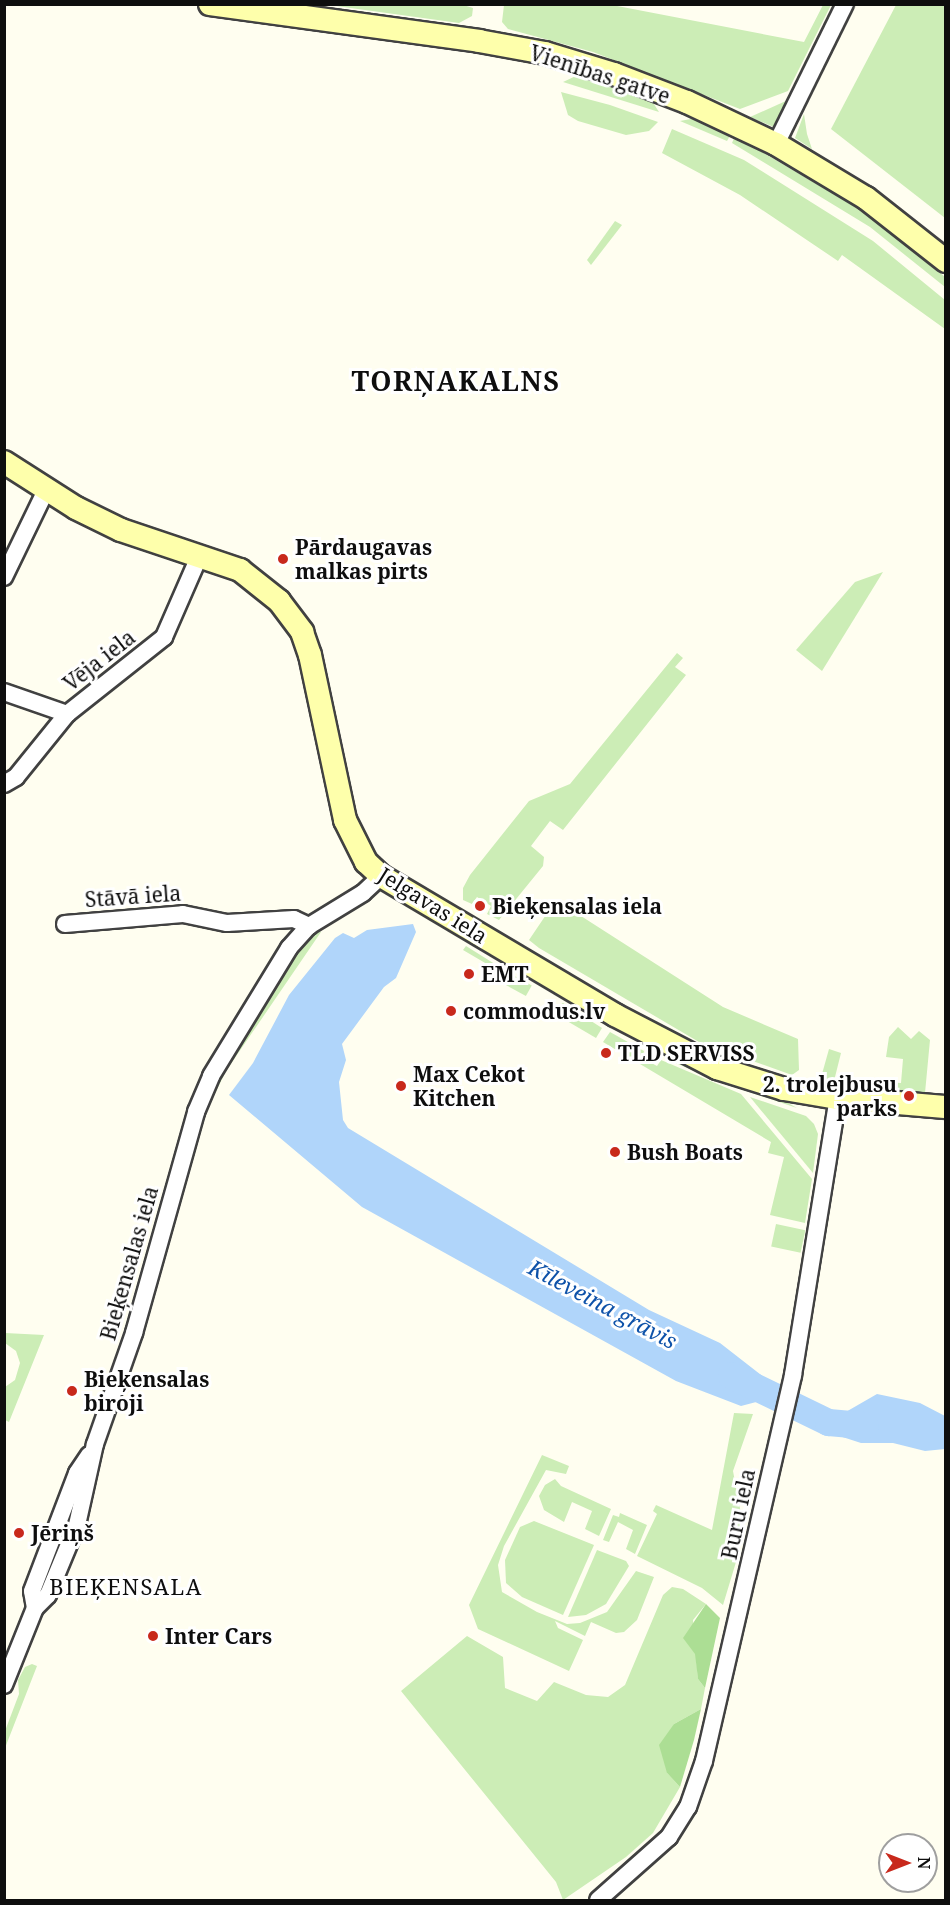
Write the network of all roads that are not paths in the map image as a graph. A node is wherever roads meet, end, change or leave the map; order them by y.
1 (210, 4) edge
2 (845, 4) edge
3 (776, 144) junction
4 (945, 261) edge
5 (4, 462) edge
6 (46, 490) junction
7 (199, 557) junction
8 (4, 577) edge
9 (4, 692) edge
10 (67, 714) junction
11 (4, 784) edge
12 (381, 876) junction
13 (65, 924) dead end
14 (309, 926) junction
15 (838, 1098) junction
16 (945, 1107) edge
17 (4, 1685) edge
18 (598, 1900) edge

1 - 3 street, Vienības gatve
2 - 3 street
3 - 4 street, Vienības gatve
5 - 6 street, Jelgavas iela
6 - 7 street, Jelgavas iela
6 - 8 street
7 - 10 street, Vēja iela
7 - 12 street, Jelgavas iela
9 - 10 street
10 - 11 street, Vēja iela
12 - 14 street, Bieķensalas iela
12 - 15 street, Jelgavas iela
13 - 14 street, Stāvā iela
14 - 17 street, Bieķensalas iela
15 - 16 street, Jelgavas iela
15 - 18 street, Buru iela

